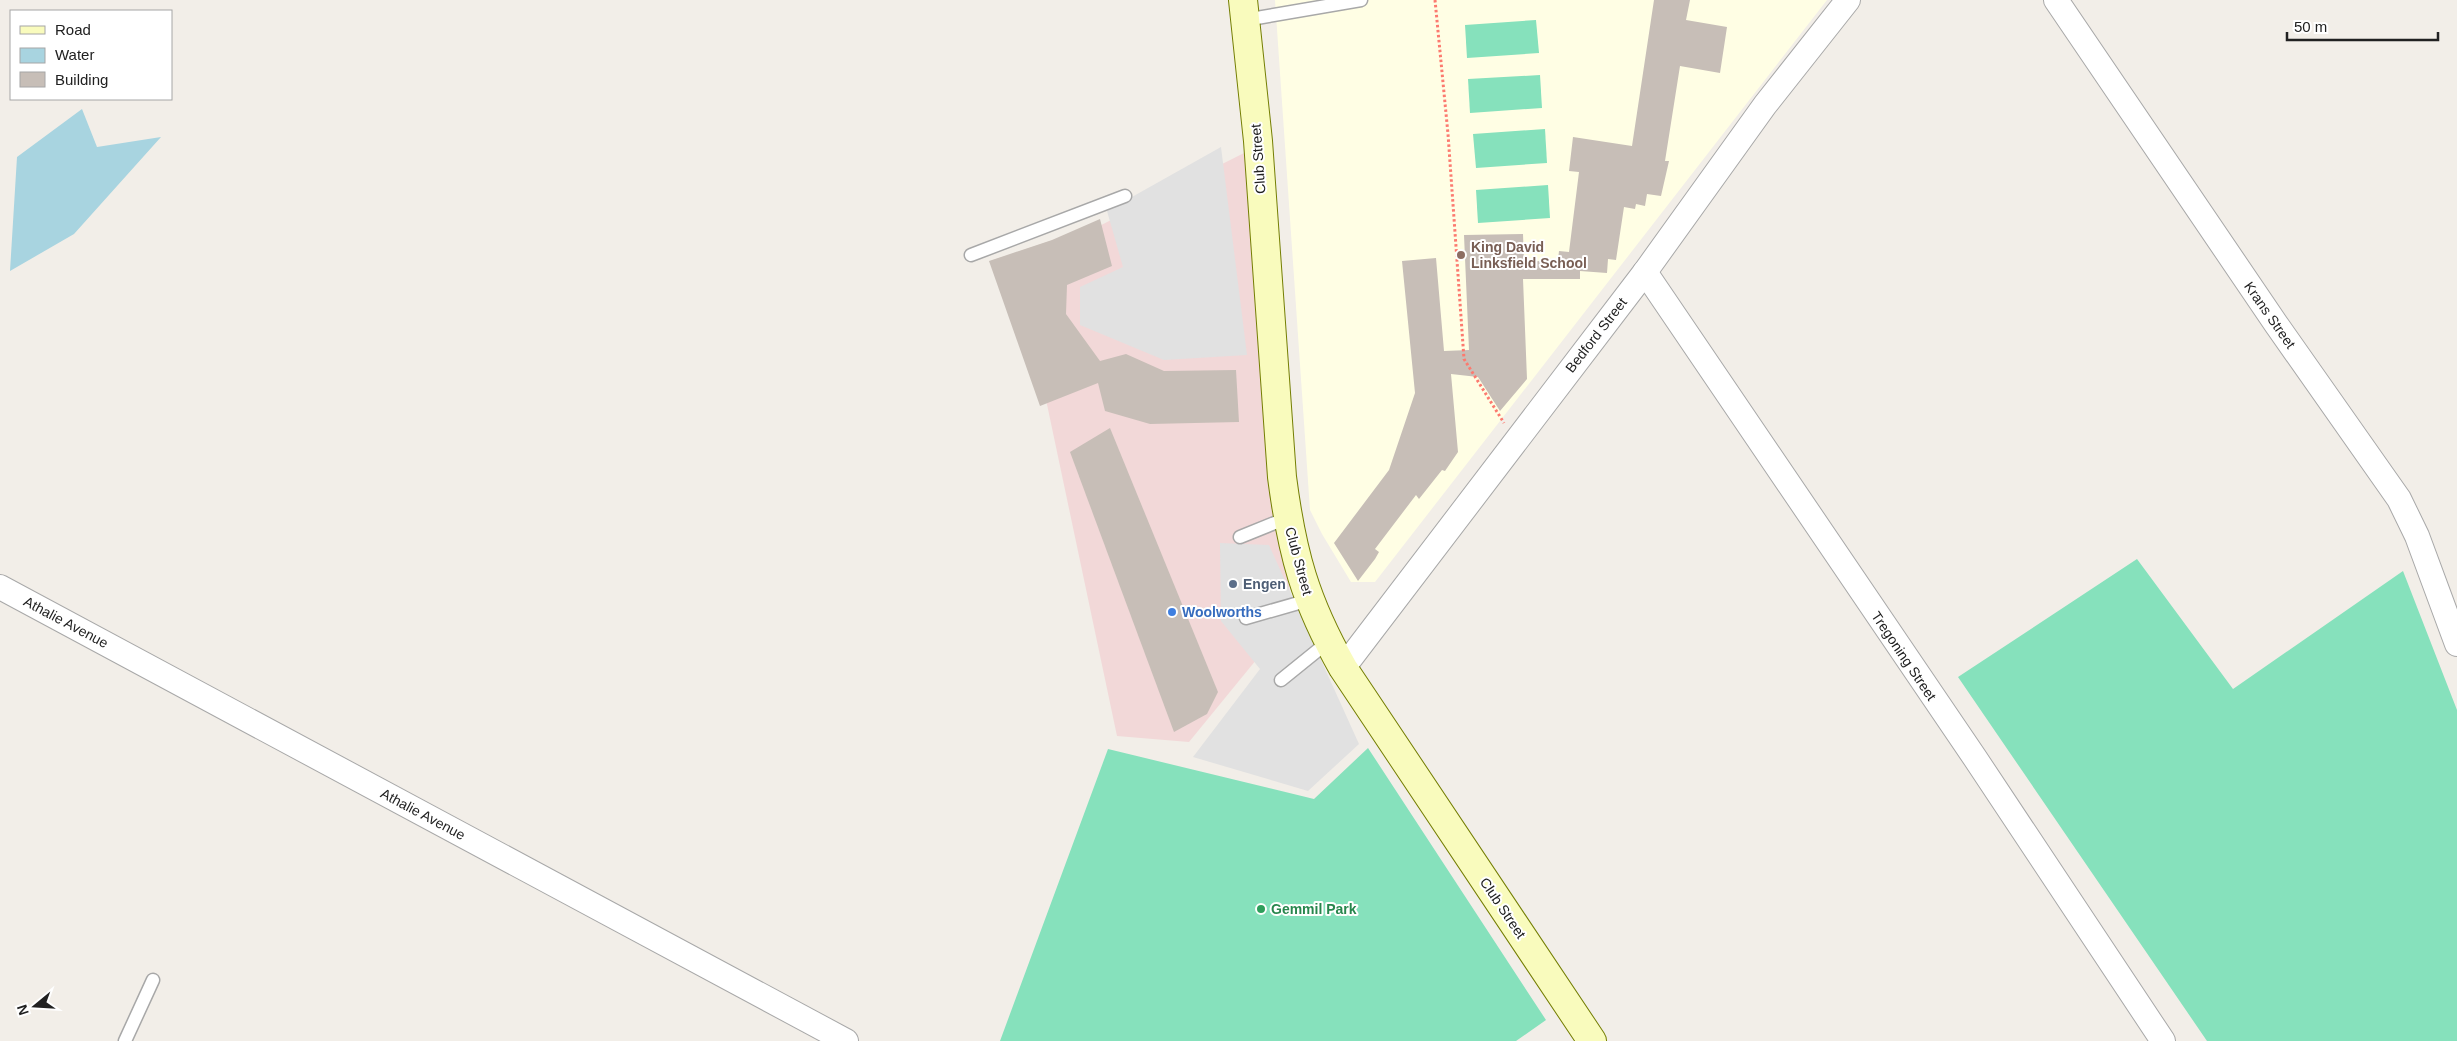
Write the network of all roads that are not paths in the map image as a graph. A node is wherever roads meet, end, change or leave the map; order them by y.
1 (1361, 0) edge
2 (1848, 0) edge
3 (2056, 0) edge
4 (1244, 10) edge
5 (1125, 196) dead end
6 (971, 255) dead end
7 (1645, 272) junction
8 (1288, 518) junction
9 (1240, 537) dead end
10 (0, 587) edge
11 (1309, 600) junction
12 (1246, 618) dead end
13 (1328, 642) junction
14 (2457, 644) edge
15 (1343, 668) junction
16 (1282, 680) dead end
17 (153, 980) dead end
18 (125, 1041) edge
19 (846, 1041) edge
20 (1592, 1041) edge
21 (2163, 1041) edge

1 - 4 lane
2 - 7 street, Bedford Street
3 - 14 street, Krans Street
4 - 8 main road, Club Street
5 - 6 lane
7 - 15 street, Bedford Street
7 - 21 street, Tregoning Street
8 - 9 lane
8 - 11 main road, Club Street
10 - 19 street, Athalie Avenue
11 - 12 lane
11 - 13 main road, Club Street
13 - 15 main road, Club Street
13 - 16 lane
15 - 20 main road, Club Street
17 - 18 lane

